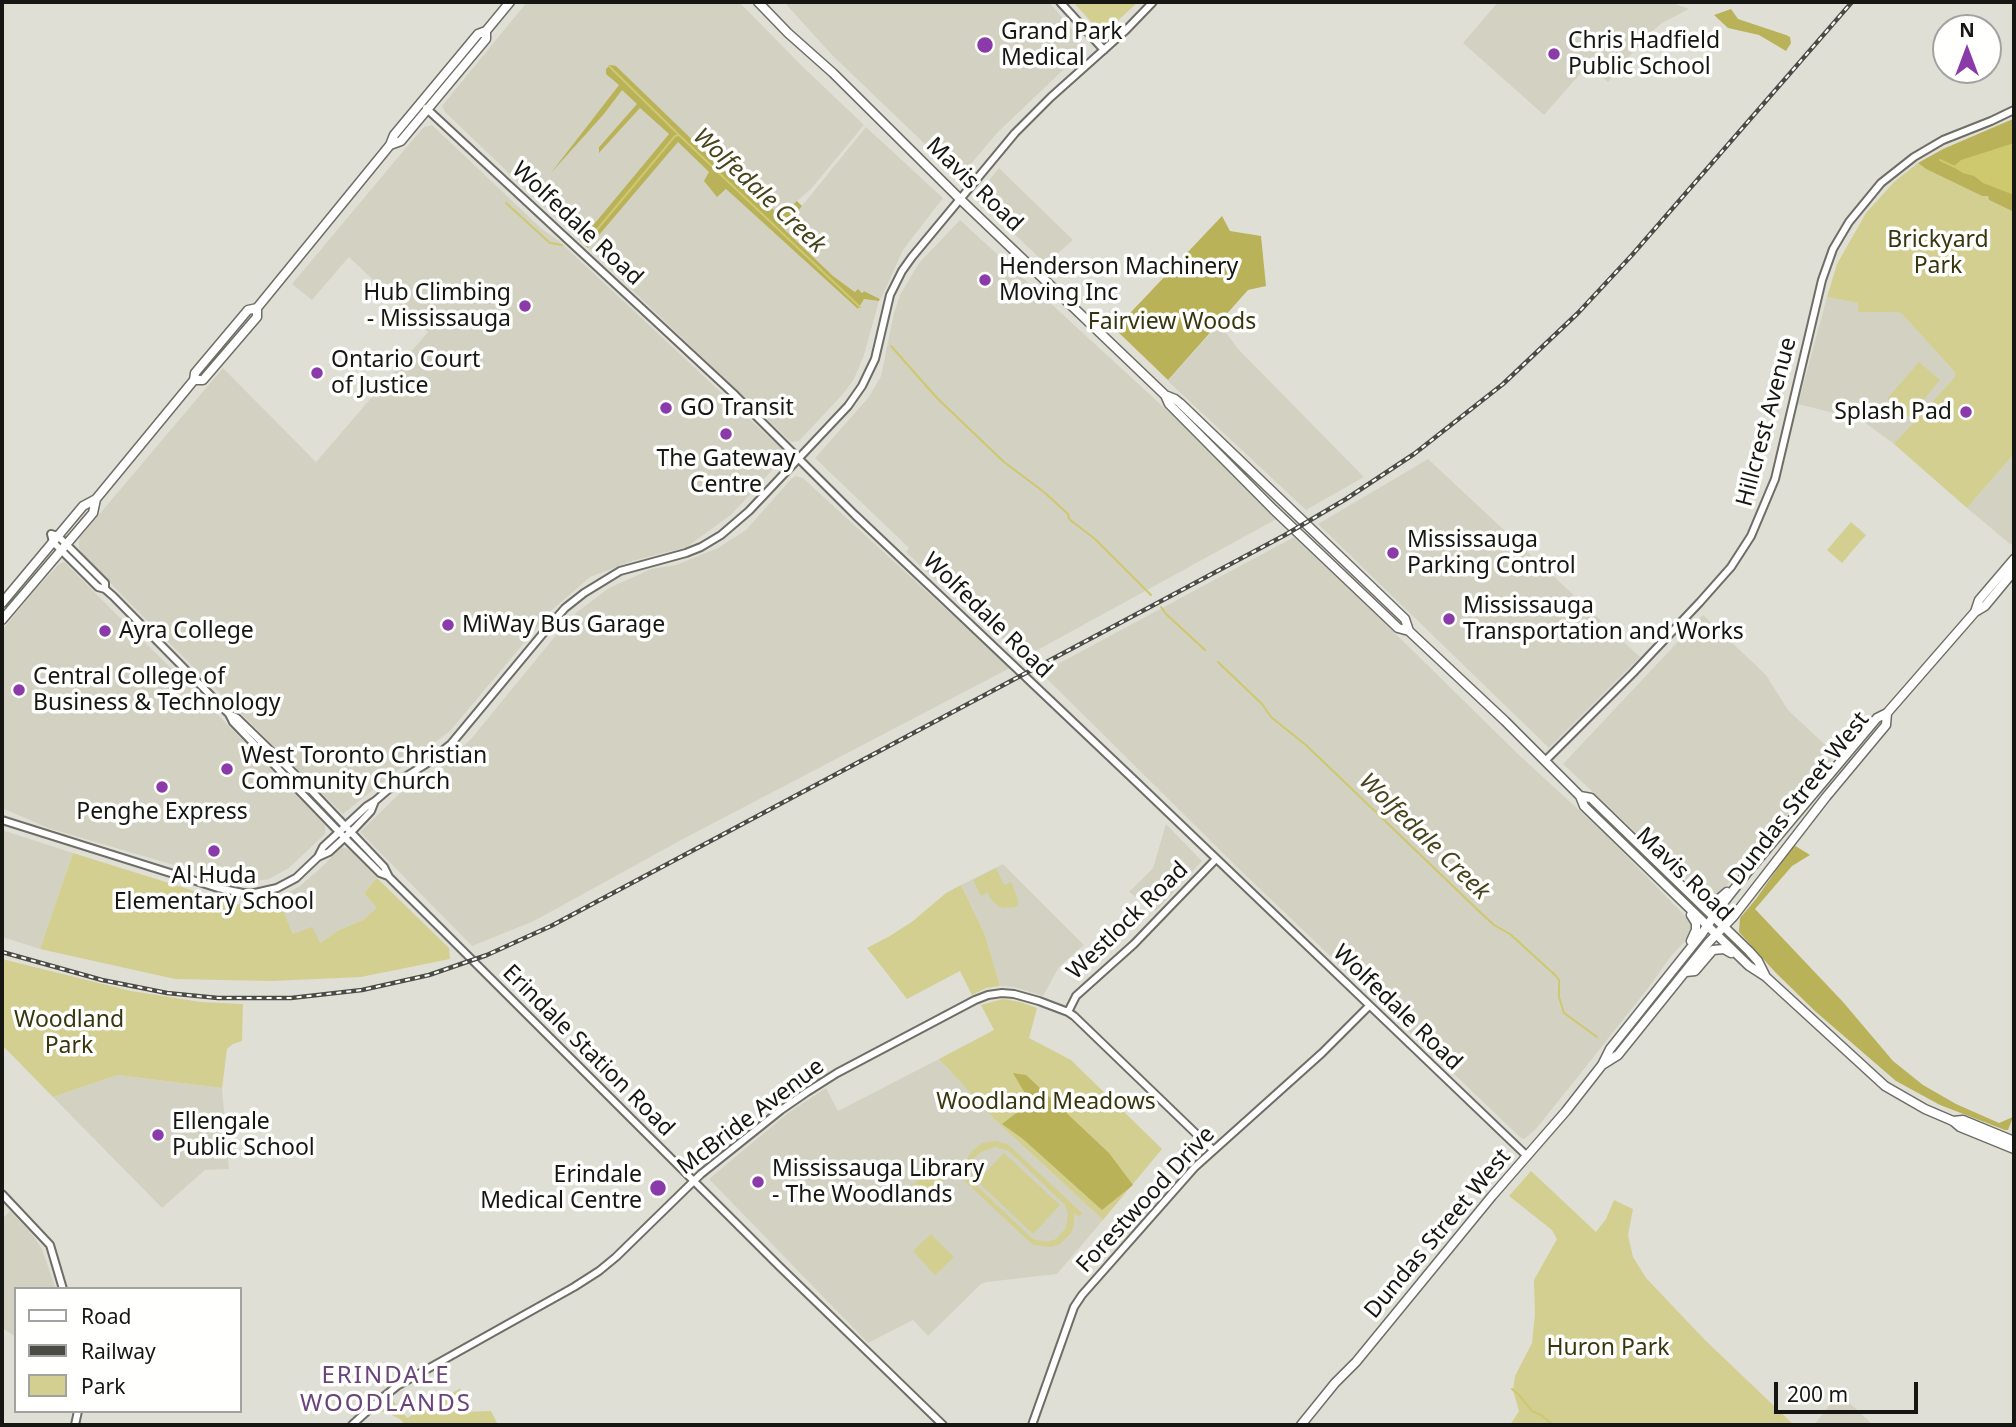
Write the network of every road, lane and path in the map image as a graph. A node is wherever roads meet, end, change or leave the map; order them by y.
1 (510, 2) edge
2 (758, 2) edge
3 (1059, 2) edge
4 (1153, 2) edge
5 (1104, 50) junction
6 (424, 106) junction
7 (2014, 110) edge
8 (960, 199) junction
9 (798, 459) junction
10 (96, 499) junction
11 (55, 539) junction
12 (64, 547) junction
13 (2014, 559) edge
14 (2014, 571) edge
15 (2, 603) edge
16 (1975, 612) junction
17 (2, 620) edge
18 (1887, 713) junction
19 (229, 714) junction
20 (1545, 761) junction
21 (1580, 796) junction
22 (2, 820) edge
23 (348, 829) junction
24 (341, 835) junction
25 (1216, 859) junction
26 (1746, 874) junction
27 (389, 877) junction
28 (1760, 881) junction
29 (1683, 888) junction
30 (1677, 897) junction
31 (1713, 917) junction
32 (1707, 926) junction
33 (1724, 927) junction
34 (1716, 934) junction
35 (1686, 953) junction
36 (1754, 957) junction
37 (1749, 966) junction
38 (1686, 972) junction
39 (1766, 977) junction
40 (1369, 1006) junction
41 (1068, 1012) junction
42 (1602, 1065) junction
43 (2013, 1145) edge
44 (1213, 1150) junction
45 (1527, 1156) junction
46 (694, 1180) junction
47 (2, 1194) edge
48 (62, 1287) edge
49 (352, 1425) edge
50 (943, 1425) edge
51 (1032, 1425) edge
52 (1301, 1425) edge

1 - 6 main road
2 - 8 main road, Mavis Road
3 - 5 street
4 - 5 street
5 - 8 street
6 - 9 street, Wolfedale Road
6 - 10 main road
7 - 20 street, Hillcrest Avenue
8 - 9 street
8 - 20 main road, Mavis Road
9 - 23 street
9 - 25 street, Wolfedale Road
10 - 11 main road
10 - 12 main road
11 - 12 street, Erindale Station Road
11 - 15 main road
12 - 17 main road
12 - 19 street, Erindale Station Road
13 - 16 main road, Dundas Street West
14 - 16 main road, Dundas Street West
16 - 18 main road, Dundas Street West
18 - 26 main road, Dundas Street West
18 - 28 main road, Dundas Street West
19 - 23 street, Erindale Station Road
19 - 24 street, Erindale Station Road
20 - 21 main road, Mavis Road
21 - 29 main road, Mavis Road
21 - 30 main road, Mavis Road
22 - 24 street
23 - 24 street
23 - 27 street, Erindale Station Road
24 - 27 street, Erindale Station Road
25 - 40 street, Wolfedale Road
25 - 41 street, Westlock Road
26 - 29 main road
26 - 31 main road, Dundas Street West
27 - 46 street, Erindale Station Road
28 - 33 main road, Dundas Street West
28 - 36 main road
29 - 31 main road, Mavis Road
30 - 32 main road, Mavis Road
30 - 35 main road
31 - 32 main road, Dundas Street West
31 - 33 main road, Mavis Road
32 - 34 main road, Mavis Road
32 - 35 main road, Dundas Street West
33 - 34 main road, Dundas Street West
33 - 36 main road, Mavis Road
34 - 37 main road, Mavis Road
34 - 38 main road, Dundas Street West
35 - 42 main road, Dundas Street West
36 - 39 main road, Mavis Road
37 - 38 main road
37 - 39 main road, Mavis Road
38 - 42 main road, Dundas Street West
39 - 43 main road, Mavis Road
40 - 44 street, Forestwood Drive
40 - 45 street, Wolfedale Road
41 - 44 street, McBride Avenue
41 - 46 street, McBride Avenue
42 - 45 main road, Dundas Street West
44 - 51 street, Forestwood Drive
45 - 52 main road, Dundas Street West
46 - 49 street, McBride Avenue
46 - 50 street, Erindale Station Road
47 - 48 street

